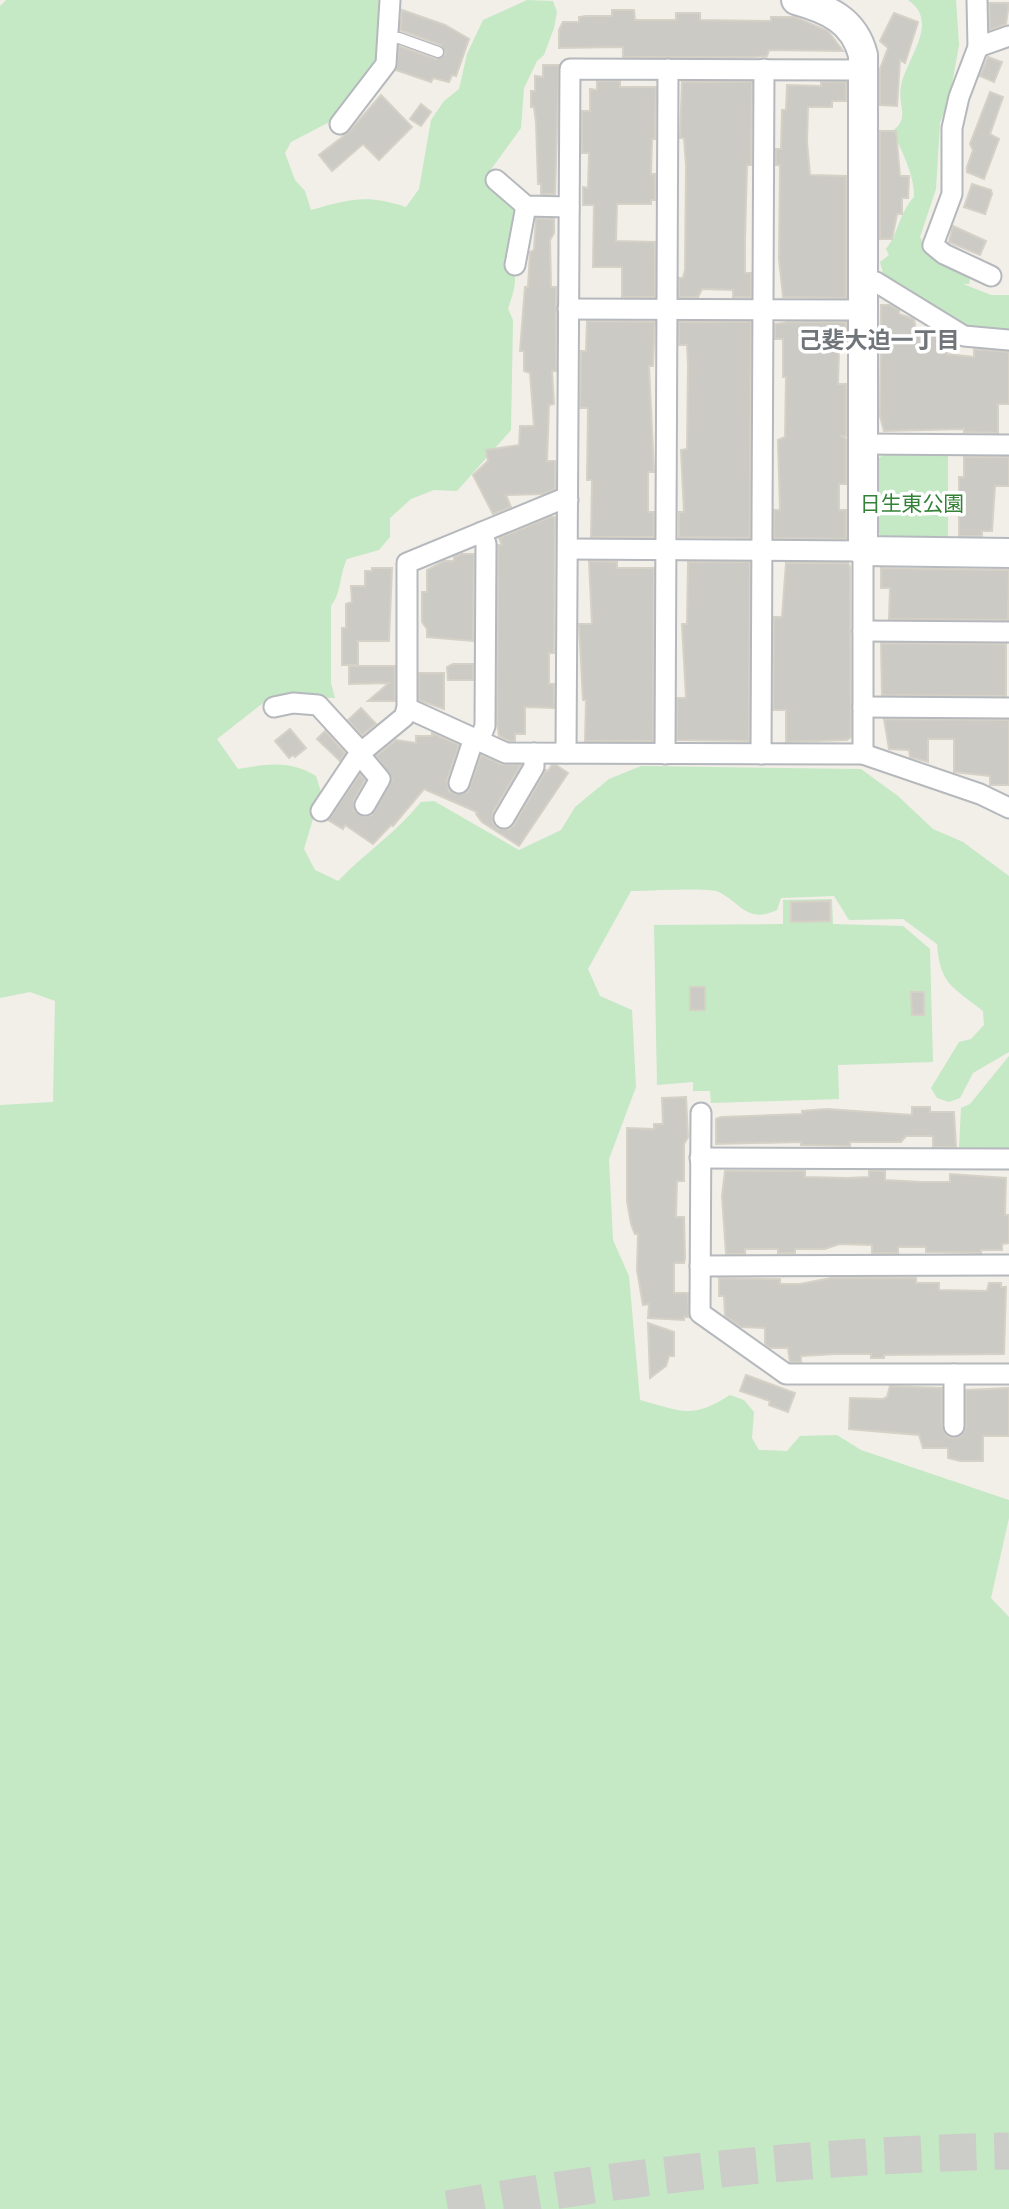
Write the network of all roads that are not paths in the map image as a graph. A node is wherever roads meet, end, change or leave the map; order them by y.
1 (390, 0) edge
2 (796, 0) edge
3 (977, 0) edge
4 (1009, 36) edge
5 (387, 38) junction
6 (978, 47) junction
7 (438, 52) dead end
8 (668, 69) junction
9 (764, 69) junction
10 (863, 71) junction
11 (340, 124) dead end
12 (496, 180) dead end
13 (526, 206) junction
14 (569, 207) junction
15 (515, 265) dead end
16 (991, 276) dead end
17 (863, 281) junction
18 (568, 309) junction
19 (667, 309) junction
20 (764, 310) junction
21 (863, 310) junction
22 (1009, 340) edge
23 (862, 444) junction
24 (1009, 445) edge
25 (568, 500) junction
26 (482, 532) junction
27 (568, 549) junction
28 (666, 550) junction
29 (763, 550) junction
30 (863, 551) junction
31 (1009, 553) edge
32 (863, 631) junction
33 (1009, 632) edge
34 (274, 707) dead end
35 (863, 707) junction
36 (407, 708) junction
37 (1009, 708) edge
38 (476, 739) junction
39 (360, 753) junction
40 (534, 753) junction
41 (566, 753) junction
42 (665, 754) junction
43 (761, 754) junction
44 (863, 754) junction
45 (459, 783) dead end
46 (365, 805) dead end
47 (1009, 808) edge
48 (321, 811) dead end
49 (504, 818) dead end
50 (701, 1113) dead end
51 (700, 1158) junction
52 (1009, 1159) edge
53 (1009, 1265) edge
54 (700, 1266) junction
55 (954, 1374) junction
56 (1009, 1374) edge
57 (954, 1426) dead end

1 - 5 street
2 - 10 street
3 - 6 street
4 - 6 street
5 - 7 lane
5 - 11 street
6 - 16 street
8 - 9 street
8 - 14 street
8 - 19 street
9 - 10 street
9 - 20 street
10 - 17 street
12 - 13 street
13 - 14 street
13 - 15 street
14 - 18 street
17 - 21 street
17 - 22 street
18 - 19 street
18 - 25 street
19 - 20 street
19 - 28 street
20 - 21 street
20 - 29 street
21 - 23 street
23 - 24 street
23 - 30 street
25 - 26 street
25 - 27 street
26 - 36 street
26 - 38 street
27 - 28 street
27 - 41 street
28 - 29 street
28 - 42 street
29 - 30 street
29 - 43 street
30 - 31 street
30 - 32 street
32 - 33 street
32 - 35 street
34 - 39 street
35 - 37 street
35 - 44 street
36 - 38 street
36 - 39 street
38 - 40 street
38 - 45 street
39 - 46 street
39 - 48 street
40 - 41 street
40 - 49 street
41 - 42 street
42 - 43 street
43 - 44 street
44 - 47 street
50 - 51 street
51 - 52 street
51 - 54 street
53 - 54 street
54 - 55 street
55 - 56 street
55 - 57 street

